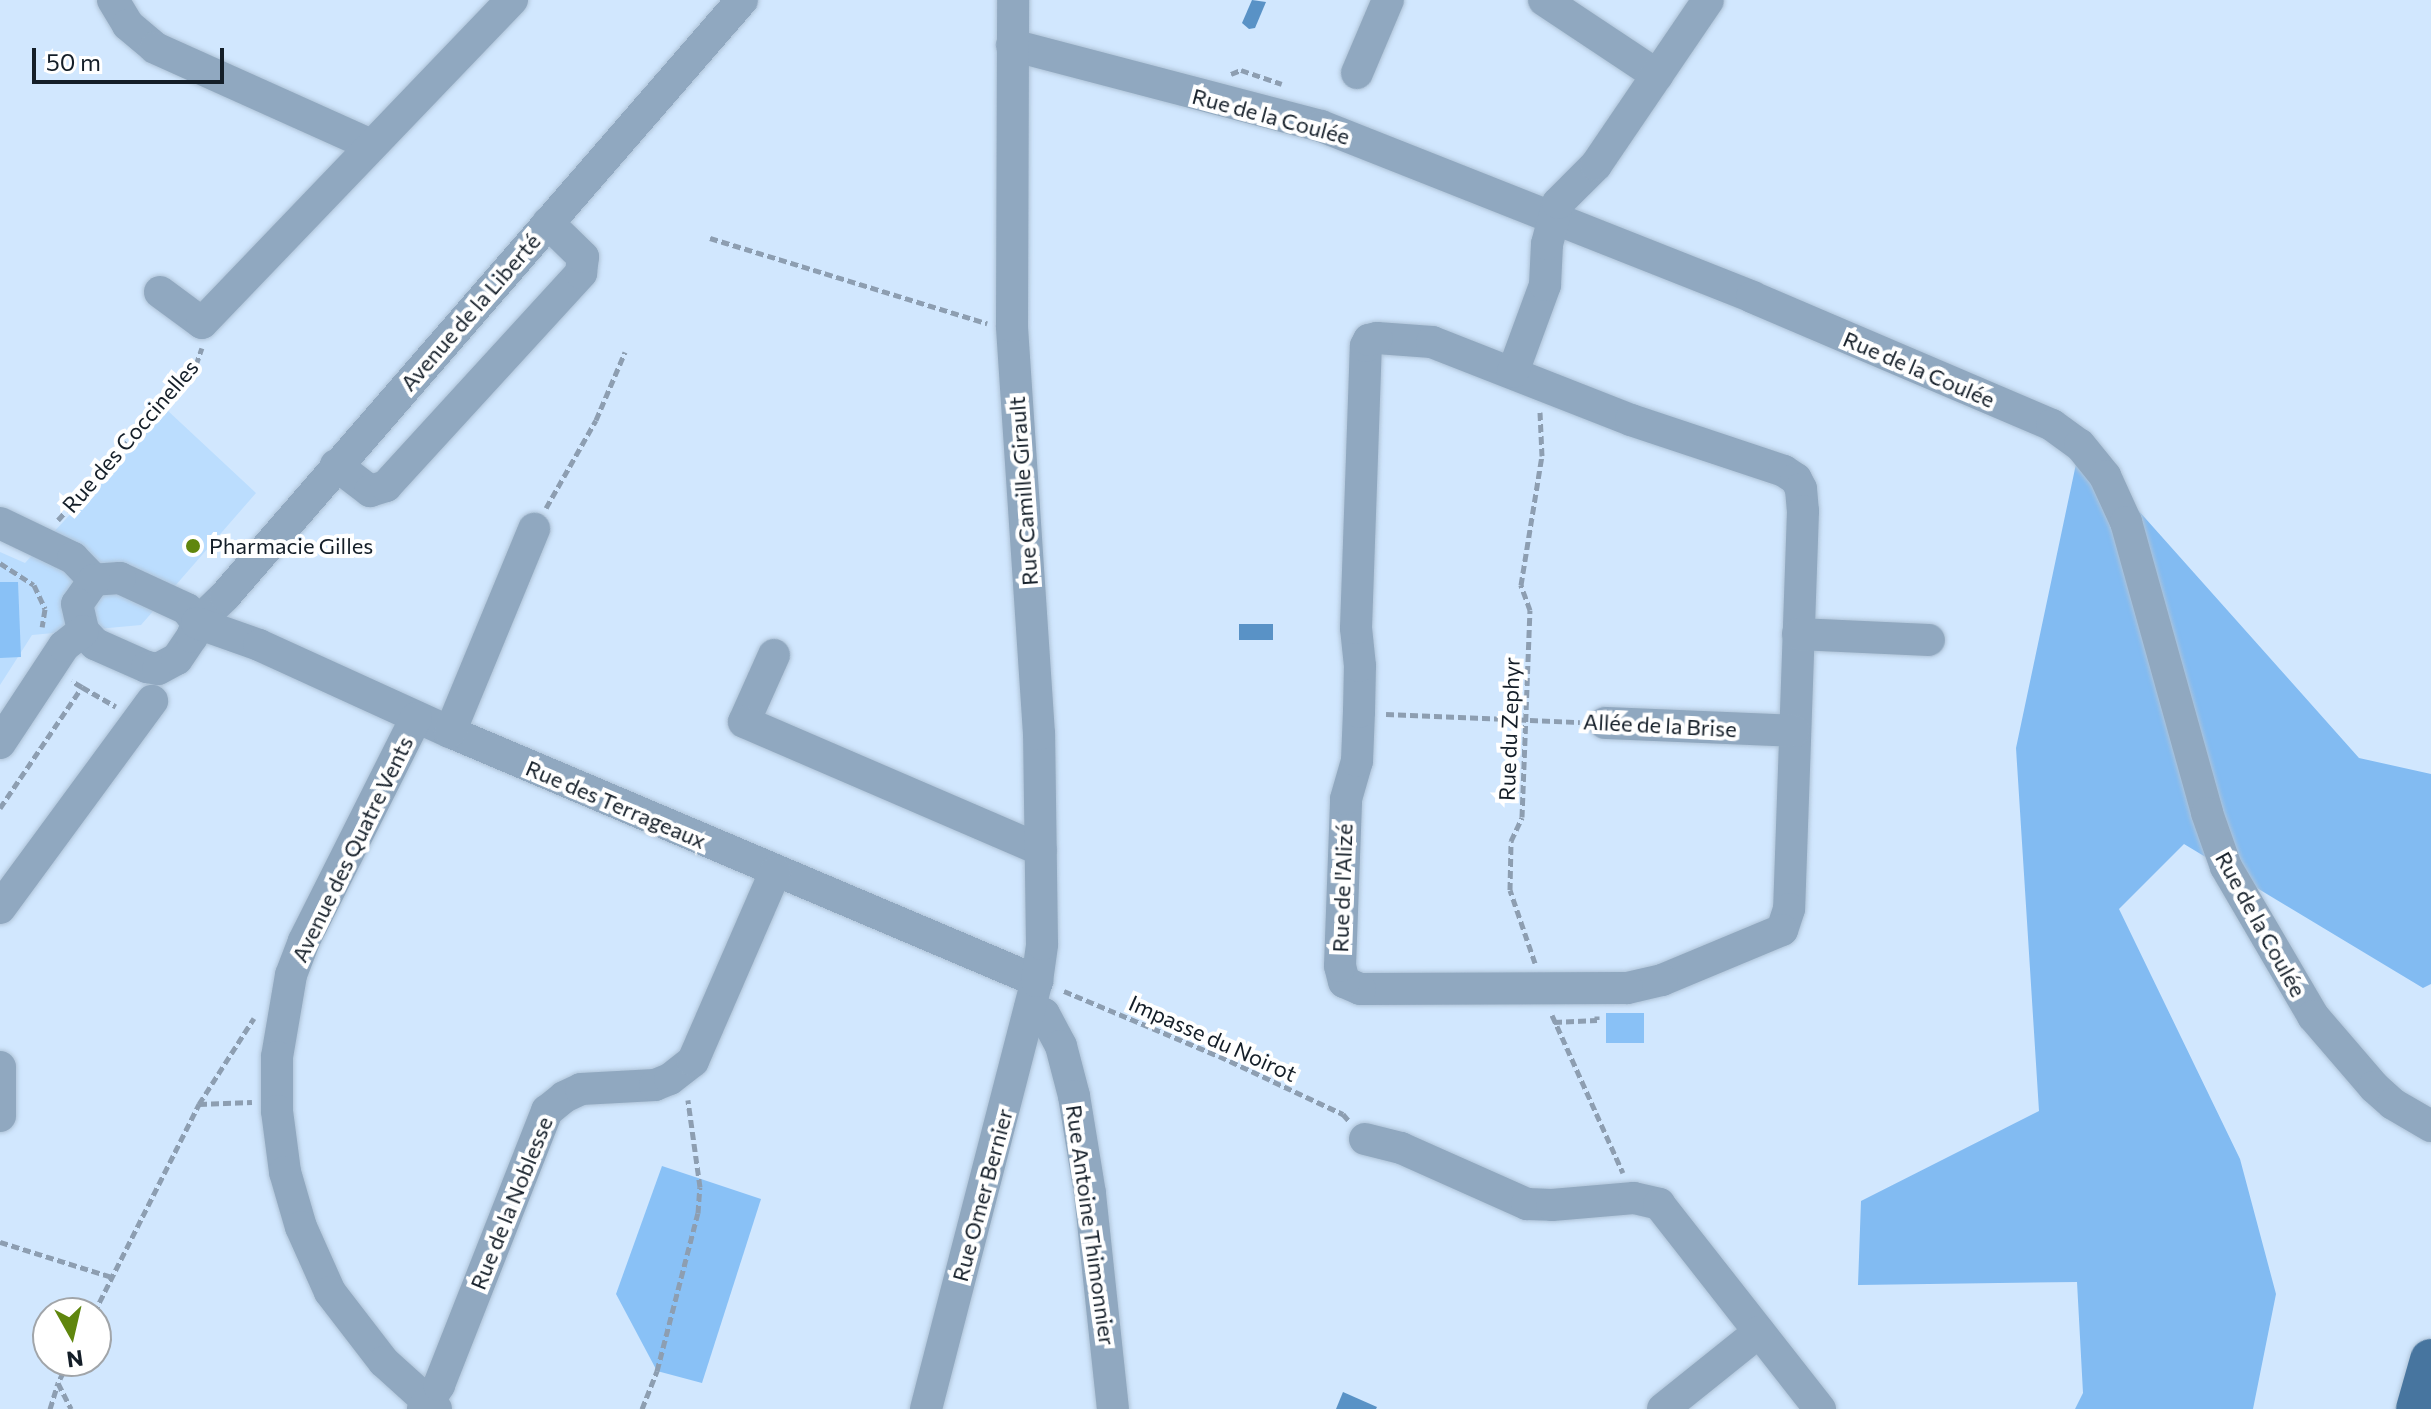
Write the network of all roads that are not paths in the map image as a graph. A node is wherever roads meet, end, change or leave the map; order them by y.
1 (113, 0) edge
2 (512, 0) edge
3 (742, 0) edge
4 (1013, 0) edge
5 (1388, 0) edge
6 (1544, 0) edge
7 (1708, 0) edge
8 (1012, 45) junction
9 (1357, 73) dead end
10 (1657, 75) junction
11 (371, 145) junction
12 (1553, 217) junction
13 (548, 223) junction
14 (160, 292) dead end
15 (1526, 377) junction
16 (336, 465) junction
17 (0, 523) edge
18 (534, 529) road end
19 (94, 580) junction
20 (197, 623) junction
21 (83, 631) junction
22 (1798, 634) junction
23 (1929, 640) dead end
24 (774, 655) dead end
25 (144, 711) road end
26 (416, 718) junction
27 (1605, 723) road end
28 (1794, 731) junction
29 (450, 732) junction
30 (0, 743) edge
31 (1041, 850) junction
32 (775, 872) junction
33 (0, 908) edge
34 (1034, 994) junction
35 (0, 1067) edge
36 (0, 1116) edge
37 (2431, 1126) edge
38 (1365, 1139) road end
39 (1759, 1332) junction
40 (2431, 1360) edge
41 (429, 1407) edge
42 (926, 1409) edge
43 (1113, 1409) edge
44 (1663, 1409) edge
45 (1820, 1409) edge
46 (2417, 1409) edge

1 - 11 street
2 - 11 street
3 - 13 street, Avenue de la Liberté
4 - 8 street, Rue Camille Girault
5 - 9 street
6 - 10 street
7 - 10 street
8 - 12 street, Rue de la Coulée
8 - 31 street, Rue Camille Girault
10 - 12 street
11 - 14 street
12 - 15 street
12 - 37 street, Rue de la Coulée
13 - 16 street, Avenue de la Liberté
13 - 16 street
15 - 22 street, Rue de l'Alizé
15 - 28 street, Rue de l'Alizé
16 - 20 street, Avenue de la Liberté
17 - 19 street
18 - 29 street
19 - 20 street
19 - 21 street
20 - 21 street
20 - 26 street, Rue des Terrageaux
21 - 30 street
22 - 23 street
22 - 28 street, Rue de l'Alizé
24 - 31 street
25 - 33 street
26 - 29 street, Rue des Terrageaux
26 - 41 street, Avenue des Quatre Vents
27 - 28 street, Allée de la Brise
29 - 32 street, Rue des Terrageaux
31 - 34 street, Rue Camille Girault
32 - 34 street, Rue des Terrageaux
32 - 41 street, Rue de la Noblesse
34 - 42 street, Rue Omer Bernier
34 - 43 street, Rue Antoine Thimonnier
35 - 36 street
38 - 39 street
39 - 44 street
39 - 45 street
40 - 46 main road

